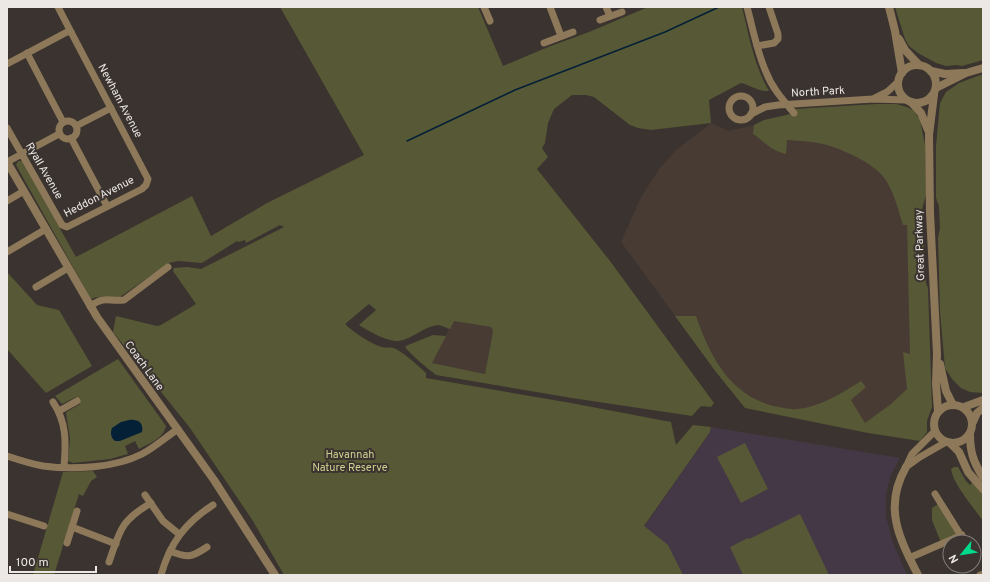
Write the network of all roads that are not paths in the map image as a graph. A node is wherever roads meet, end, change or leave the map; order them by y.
1 (58, 7) edge
2 (484, 7) edge
3 (550, 7) edge
4 (606, 7) edge
5 (748, 7) edge
6 (769, 7) edge
7 (889, 7) edge
8 (622, 12) dead end
9 (610, 16) junction
10 (600, 20) dead end
11 (490, 21) dead end
12 (895, 31) junction
13 (69, 32) junction
14 (573, 32) dead end
15 (561, 36) junction
16 (544, 44) dead end
17 (757, 46) junction
18 (28, 53) junction
19 (7, 64) edge
20 (919, 65) junction
21 (983, 68) edge
22 (931, 71) junction
23 (902, 73) junction
24 (966, 73) junction
25 (898, 82) junction
26 (935, 91) junction
27 (873, 99) junction
28 (749, 100) junction
29 (909, 102) junction
30 (787, 105) junction
31 (765, 107) junction
32 (111, 108) junction
33 (794, 113) dead end
34 (751, 114) junction
35 (63, 122) junction
36 (76, 126) junction
37 (7, 128) edge
38 (59, 134) junction
39 (928, 135) junction
40 (72, 138) junction
41 (22, 154) junction
42 (7, 162) edge
43 (146, 185) joint
44 (24, 191) junction
45 (7, 200) edge
46 (107, 206) junction
47 (62, 225) joint
48 (46, 229) junction
49 (7, 252) edge
50 (68, 268) junction
51 (168, 268) dead end
52 (36, 287) dead end
53 (90, 306) junction
54 (937, 354) junction
55 (983, 400) edge
56 (77, 401) dead end
57 (52, 402) dead end
58 (953, 405) junction
59 (964, 407) junction
60 (983, 408) edge
61 (59, 411) junction
62 (938, 412) junction
63 (973, 422) junction
64 (178, 429) junction
65 (935, 431) junction
66 (970, 434) junction
67 (948, 443) junction
68 (7, 456) edge
69 (64, 467) junction
70 (906, 467) junction
71 (983, 477) edge
72 (983, 489) edge
73 (935, 494) dead end
74 (145, 495) dead end
75 (151, 504) junction
76 (213, 505) dead end
77 (77, 511) dead end
78 (7, 514) edge
79 (44, 526) dead end
80 (72, 527) junction
81 (179, 534) junction
82 (961, 534) edge
83 (67, 543) dead end
84 (116, 544) junction
85 (207, 547) dead end
86 (942, 547) edge
87 (170, 550) junction
88 (909, 558) junction
89 (109, 562) dead end
90 (273, 574) edge
91 (983, 574) edge
92 (160, 575) edge
93 (918, 575) edge
94 (980, 575) edge

1 - 13 street, Newham Avenue
2 - 11 street
3 - 15 street
4 - 9 street
5 - 17 street
6 - 17 street
7 - 12 street
8 - 9 street
9 - 10 street
12 - 20 street
12 - 23 street
13 - 18 street
13 - 32 street, Newham Avenue
14 - 15 street
15 - 16 street
17 - 30 street
18 - 19 street
18 - 35 street
20 - 22 street
20 - 23 street
21 - 24 street
22 - 24 street
22 - 26 street, Great Parkway
23 - 25 street
24 - 26 street
25 - 27 street, North Park
25 - 29 street, Great Parkway
26 - 29 street
26 - 39 street, Great Parkway
27 - 29 street, North Park
27 - 30 street, North Park
28 - 31 street, North Park
28 - 34 street
28 - 34 street, North Park
29 - 39 street, Great Parkway
30 - 31 street, North Park
30 - 33 street
31 - 34 street, North Park
32 - 36 street
32 - 43 street, Newham Avenue
35 - 36 street
35 - 38 street
36 - 40 street
37 - 41 street, Ryall Avenue
38 - 40 street
38 - 41 street
39 - 54 street, Great Parkway
40 - 46 street
41 - 42 street
41 - 47 street, Ryall Avenue
42 - 44 street, Coach Lane
43 - 46 street, Heddon Avenue
44 - 45 street
44 - 48 street, Coach Lane
46 - 47 street, Heddon Avenue
48 - 49 street
48 - 50 street, Coach Lane
50 - 52 street
50 - 53 street, Coach Lane
51 - 53 street
53 - 64 street, Coach Lane
54 - 58 street, Great Parkway
54 - 62 street, Great Parkway
55 - 59 street
56 - 61 street
57 - 61 street
58 - 59 street
58 - 62 street
59 - 63 street
60 - 63 street
61 - 69 street
62 - 65 street, Great Parkway
63 - 66 street
64 - 69 street
64 - 90 street, Coach Lane
65 - 67 street
65 - 70 street
66 - 67 street
66 - 71 street
67 - 70 street
67 - 72 street
68 - 69 street
70 - 88 street
73 - 82 street
74 - 75 street
75 - 81 street
75 - 84 street
76 - 81 street
77 - 80 street
78 - 79 street
80 - 83 street
80 - 84 street
81 - 87 street
84 - 89 street
85 - 87 street
86 - 88 street
87 - 92 street
88 - 93 street
91 - 94 street

